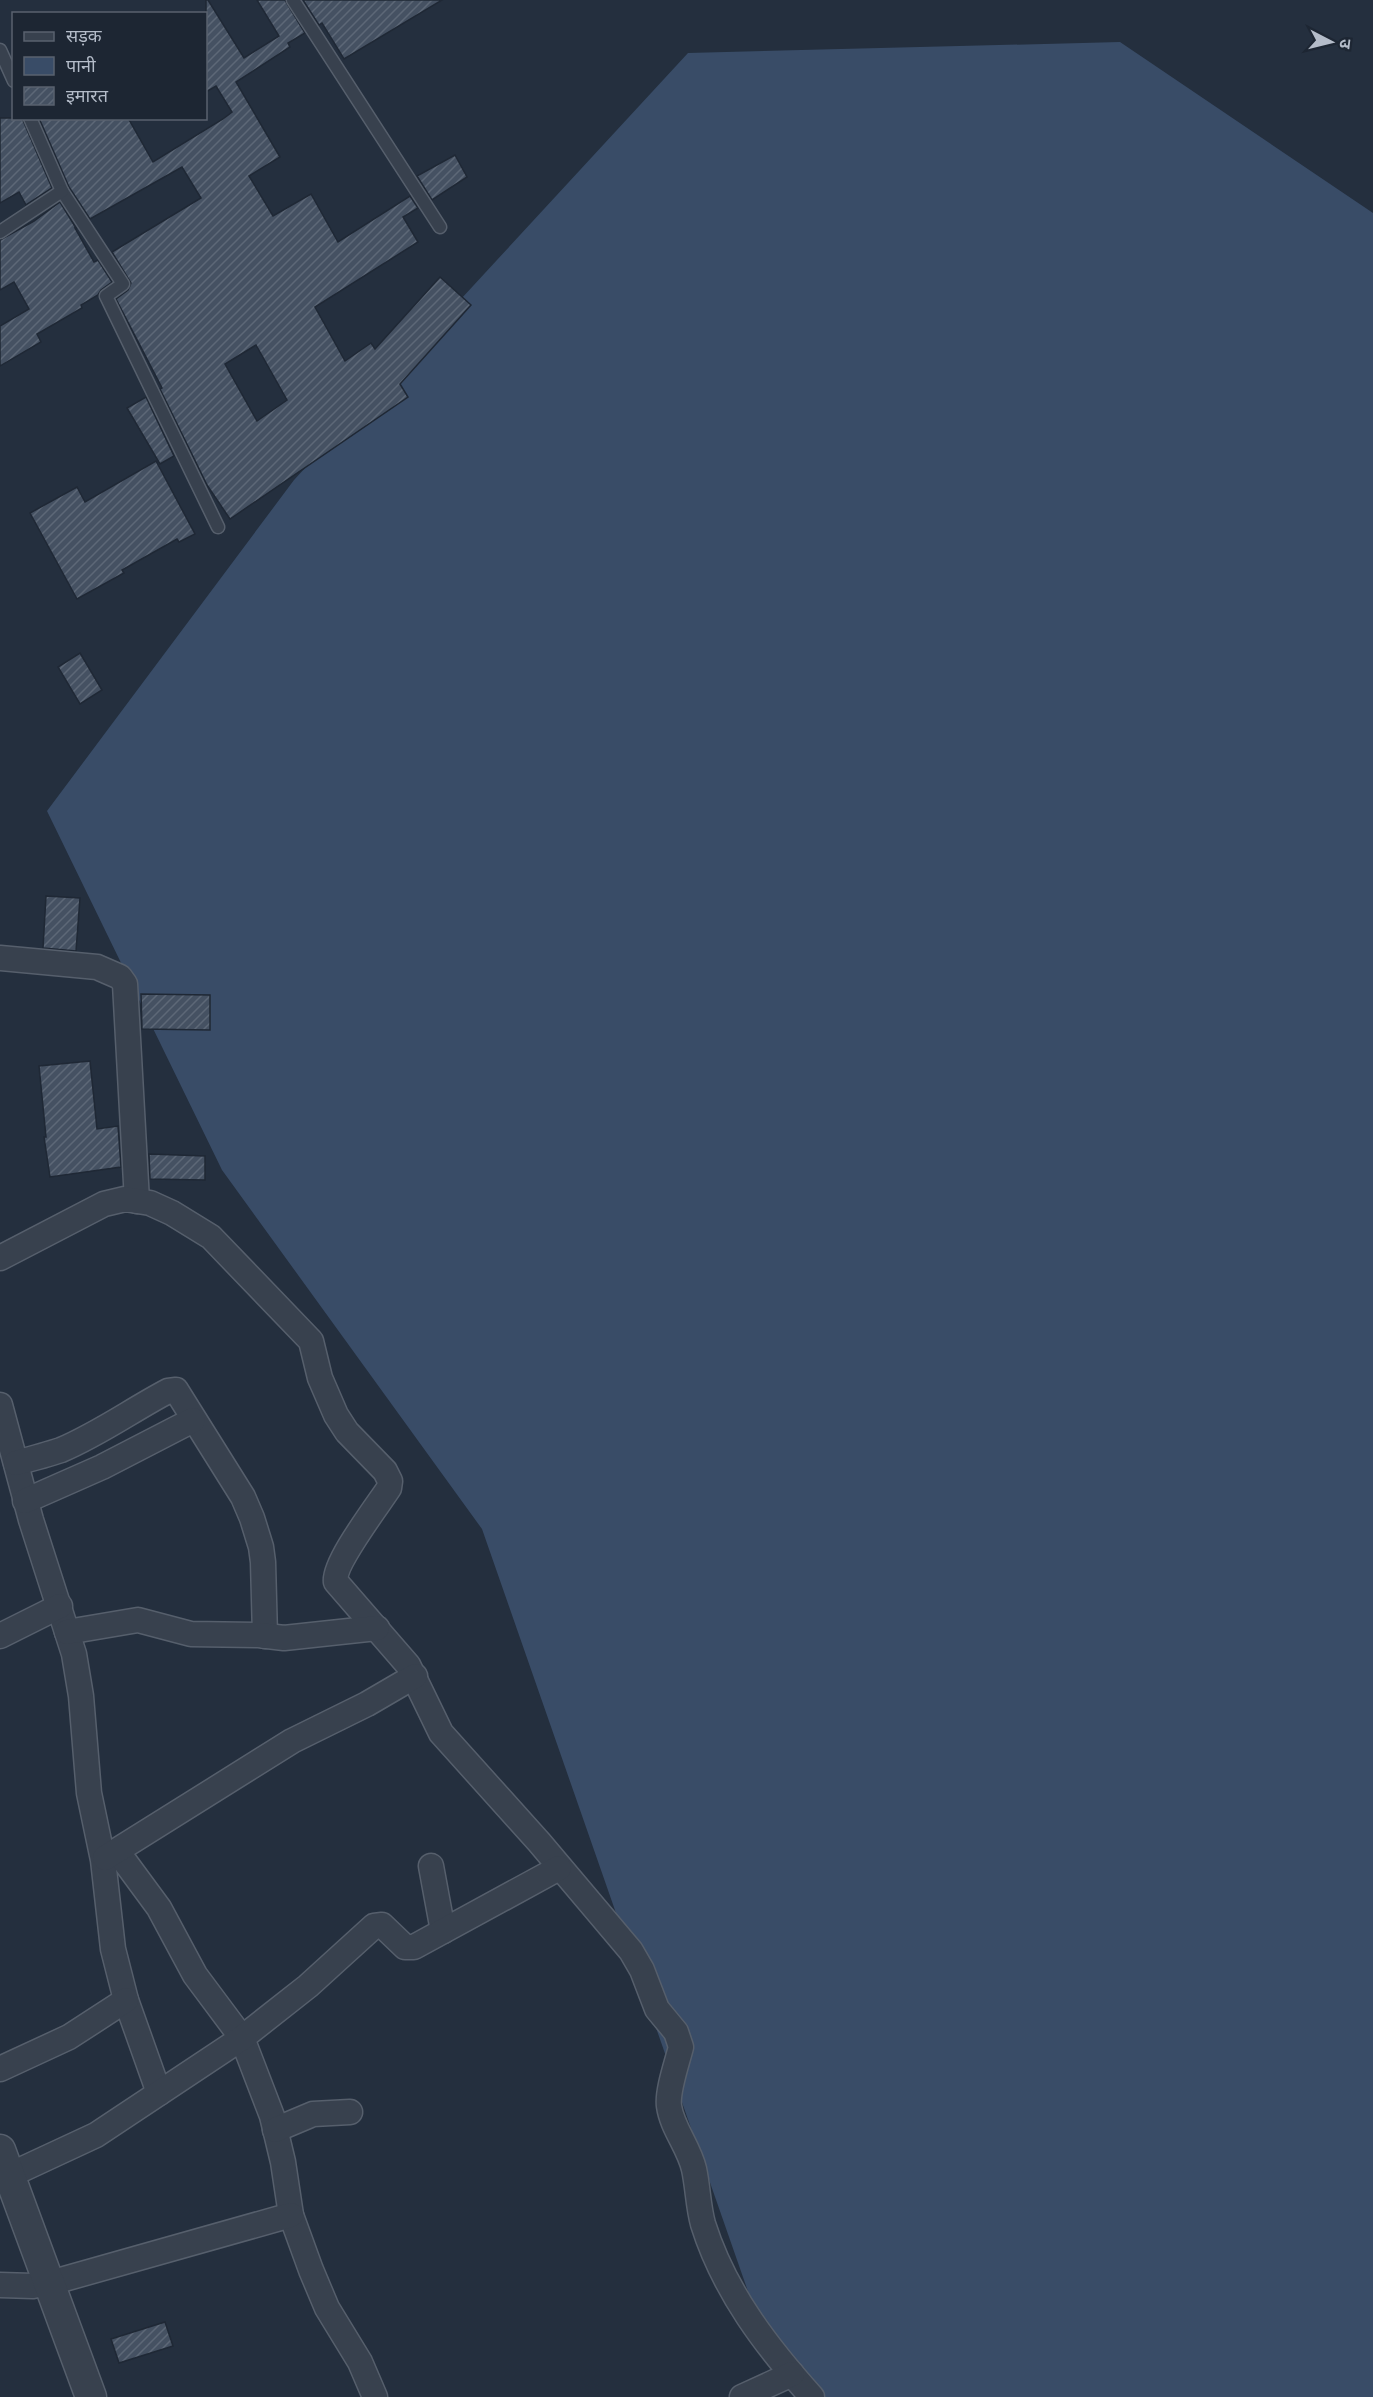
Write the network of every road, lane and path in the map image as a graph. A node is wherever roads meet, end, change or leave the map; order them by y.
1 (293, 0) edge
2 (0, 50) edge
3 (12, 77) edge
4 (31, 120) edge
5 (62, 191) junction
6 (440, 227) dead end
7 (0, 232) edge
8 (218, 527) dead end
9 (0, 958) edge
10 (137, 1201) junction
11 (0, 1258) edge
12 (0, 1405) edge
13 (193, 1420) junction
14 (15, 1482) edge
15 (60, 1606) junction
16 (377, 1628) junction
17 (67, 1632) junction
18 (0, 1636) edge
19 (265, 1636) junction
20 (415, 1676) junction
21 (110, 1855) junction
22 (431, 1866) dead end
23 (559, 1868) junction
24 (443, 1931) junction
25 (126, 2000) junction
26 (243, 2038) junction
27 (0, 2069) edge
28 (159, 2093) junction
29 (350, 2112) dead end
30 (275, 2130) junction
31 (5, 2163) edge
32 (0, 2204) edge
33 (291, 2215) junction
34 (41, 2285) junction
35 (0, 2286) edge
36 (792, 2374) junction
37 (75, 2397) edge
38 (92, 2397) edge
39 (375, 2397) edge
40 (742, 2397) edge
41 (812, 2397) edge

1 - 6 lane
2 - 3 lane
4 - 5 lane
5 - 7 lane
5 - 8 lane
9 - 10 street
10 - 11 street
10 - 16 street
12 - 14 street
13 - 14 street
13 - 14 street
13 - 19 street
14 - 15 street
15 - 17 street
15 - 18 street
16 - 19 street
16 - 20 street
17 - 19 street
17 - 21 street
20 - 21 street
20 - 23 street
21 - 25 street
21 - 26 street
22 - 24 street
23 - 24 street
23 - 36 street
24 - 26 street
25 - 27 street
25 - 28 street
26 - 28 street
26 - 30 street
28 - 31 street
29 - 30 street
30 - 33 street
31 - 34 street
32 - 34 street
33 - 34 street
33 - 39 street
34 - 35 street
34 - 37 street
34 - 38 street
36 - 40 street
36 - 41 street

